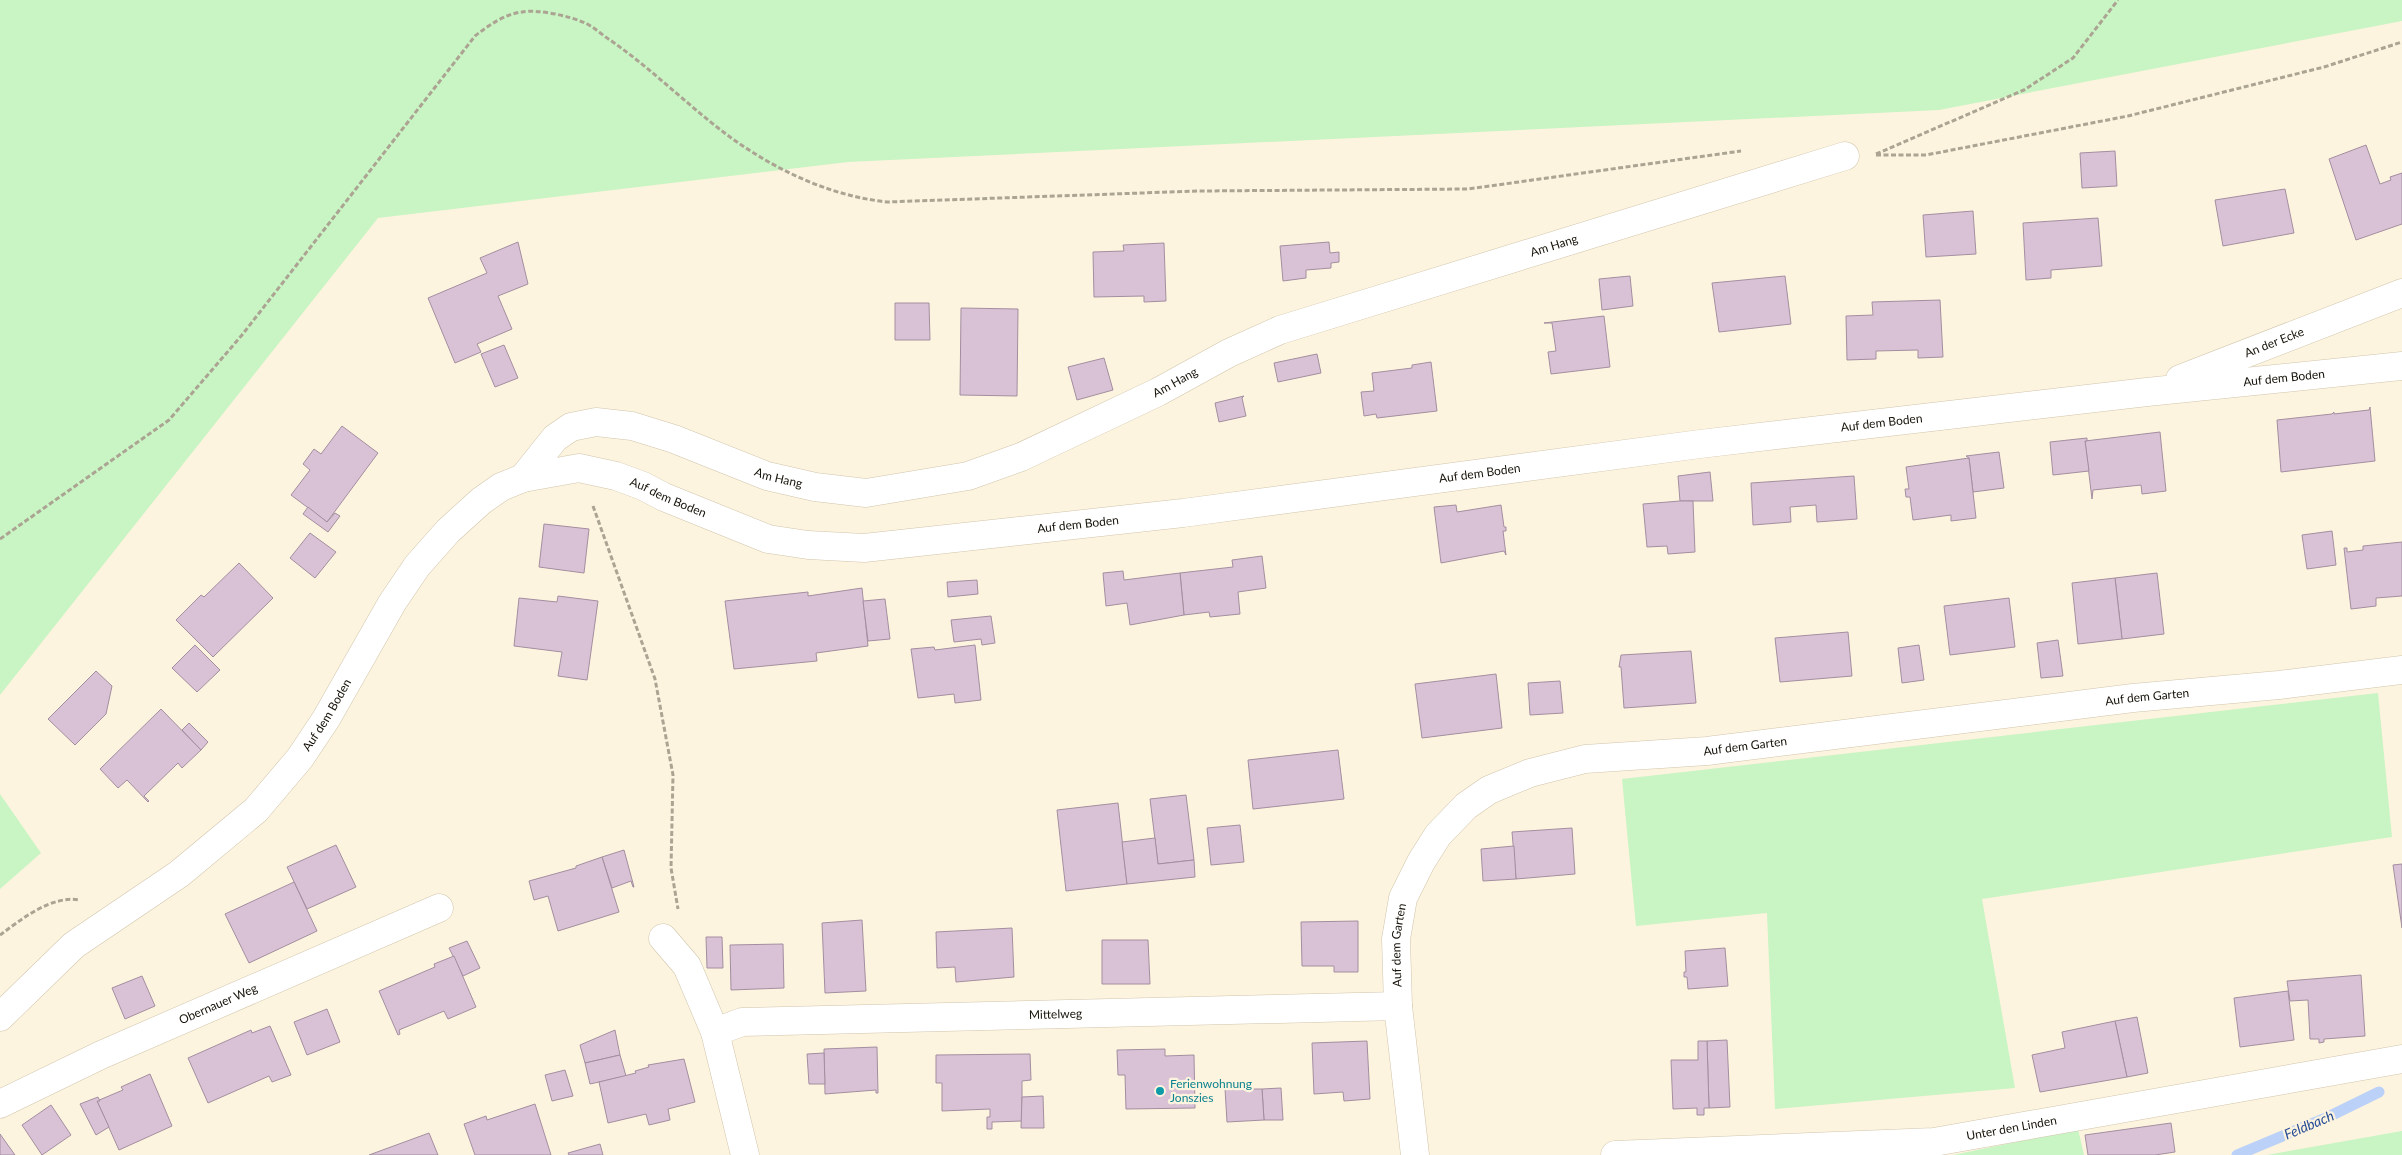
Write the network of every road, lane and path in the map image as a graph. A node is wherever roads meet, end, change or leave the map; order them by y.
1 (2118, 0) edge
2 (2402, 42) edge
3 (1749, 150) dead end
4 (1875, 154) junction
5 (1845, 156) joint
6 (2402, 293) edge
7 (2402, 366) edge
8 (2147, 392) junction
9 (579, 468) junction
10 (523, 478) junction
11 (0, 539) edge
12 (2402, 670) edge
13 (439, 908) dead end
14 (118, 916) junction
15 (671, 928) joint
16 (0, 935) edge
17 (1398, 1006) junction
18 (0, 1017) edge
19 (716, 1032) junction
20 (2402, 1059) edge
21 (0, 1104) edge
22 (745, 1155) edge
23 (1415, 1155) edge
24 (1615, 1155) edge

1 - 4 path
2 - 4 path
3 - 11 path
4 - 5 path
5 - 10 street, Am Hang
6 - 8 street, An der Ecke
7 - 8 street, Auf dem Boden
8 - 9 street, Auf dem Boden
9 - 10 street, Auf dem Boden
9 - 15 path
10 - 14 street, Auf dem Boden
12 - 17 street, Auf dem Garten
13 - 21 street, Obernauer Weg
14 - 16 path
14 - 18 street, Auf dem Boden
15 - 19 street
17 - 19 street, Mittelweg
17 - 23 street, Auf dem Garten
19 - 22 street
20 - 24 street, Unter den Linden

